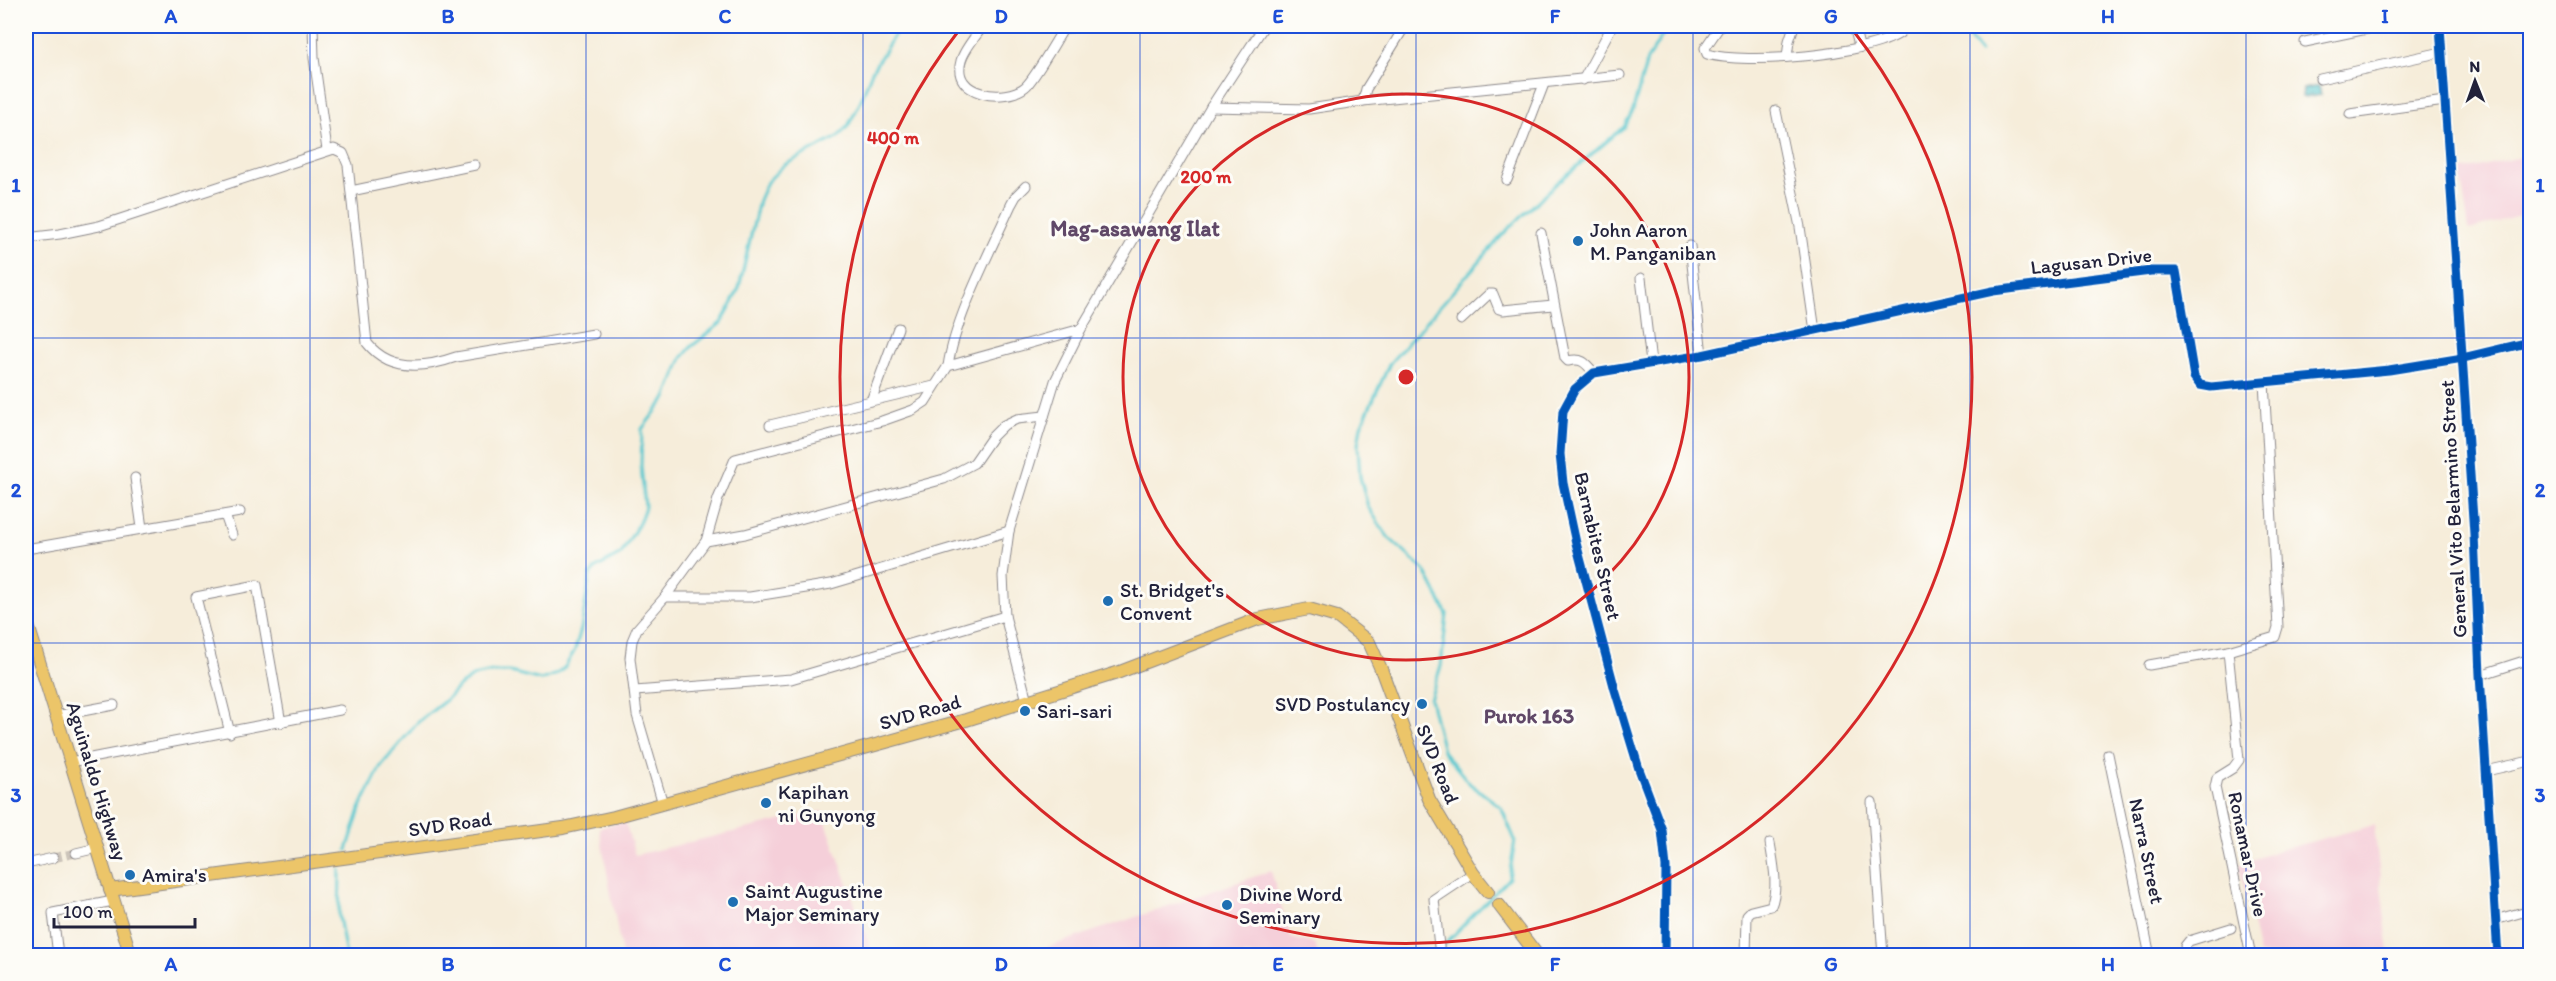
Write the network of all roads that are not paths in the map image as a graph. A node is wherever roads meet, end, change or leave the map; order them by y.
1 (313, 26) edge
2 (983, 26) edge
3 (1104, 26) edge
4 (1264, 26) edge
5 (1405, 26) edge
6 (1611, 26) edge
7 (1720, 26) edge
8 (1794, 26) edge
9 (1854, 26) edge
10 (1900, 26) edge
11 (2381, 26) edge
12 (2440, 26) edge
13 (2305, 42) dead end
14 (1859, 46) junction
15 (2442, 52) junction
16 (1787, 57) junction
17 (1620, 75) dead end
18 (2320, 79) dead end
19 (1583, 80) junction
20 (1544, 84) junction
21 (1363, 101) junction
22 (2445, 101) junction
23 (1211, 107) junction
24 (1776, 111) dead end
25 (2350, 114) dead end
26 (327, 150) junction
27 (475, 165) dead end
28 (1507, 180) dead end
29 (1026, 186) dead end
30 (351, 191) junction
31 (1541, 233) dead end
32 (26, 238) edge
33 (1690, 246) dead end
34 (1641, 278) dead end
35 (1553, 305) junction
36 (1461, 320) dead end
37 (898, 328) dead end
38 (1081, 329) junction
39 (1815, 331) junction
40 (594, 334) dead end
41 (2530, 342) edge
42 (1701, 355) junction
43 (2463, 358) junction
44 (1651, 363) junction
45 (948, 366) junction
46 (1594, 373) junction
47 (2264, 382) junction
48 (934, 386) junction
49 (871, 401) junction
50 (1044, 416) junction
51 (770, 425) dead end
52 (135, 478) dead end
53 (240, 512) dead end
54 (225, 515) junction
55 (142, 528) junction
56 (1009, 531) junction
57 (232, 535) dead end
58 (706, 541) junction
59 (26, 549) edge
60 (665, 597) junction
61 (1005, 616) junction
62 (26, 619) edge
63 (28, 632) edge
64 (2228, 651) junction
65 (2530, 659) edge
66 (2149, 665) dead end
67 (2480, 675) junction
68 (635, 691) junction
69 (1026, 701) junction
70 (114, 705) dead end
71 (340, 710) dead end
72 (56, 716) junction
73 (281, 723) junction
74 (230, 733) junction
75 (2108, 754) dead end
76 (2530, 761) edge
77 (70, 762) junction
78 (2486, 771) junction
79 (1872, 802) dead end
80 (663, 804) junction
81 (1770, 843) dead end
82 (97, 848) junction
83 (76, 852) tunnel mouth
84 (53, 858) tunnel mouth
85 (26, 864) edge
86 (1473, 873) junction
87 (1488, 892) joint
88 (112, 896) junction
89 (1498, 905) joint
90 (2530, 910) edge
91 (2495, 920) junction
92 (2231, 928) dead end
93 (2247, 955) edge
94 (58, 956) edge
95 (130, 956) edge
96 (1440, 956) edge
97 (1538, 956) edge
98 (1665, 956) edge
99 (1746, 956) edge
100 (1883, 956) edge
101 (2150, 956) edge
102 (2188, 956) edge
103 (2498, 956) edge

1 - 26 street
2 - 3 street
4 - 23 street
5 - 21 street
6 - 19 street
7 - 16 street
8 - 16 street
9 - 14 street
10 - 14 street
11 - 13 street
12 - 15 street, General Vito Belarmino Street
14 - 16 street
15 - 18 street
15 - 22 street, General Vito Belarmino Street
17 - 19 street
19 - 20 street
20 - 21 street
20 - 28 street
21 - 23 street
22 - 25 street
22 - 43 street, General Vito Belarmino Street
23 - 38 street
24 - 39 street
26 - 30 street
26 - 32 street
27 - 30 street
29 - 45 street
30 - 40 street
31 - 35 street
33 - 42 street
34 - 44 street
35 - 36 street
35 - 46 street
37 - 49 street
38 - 45 street
38 - 50 street
39 - 42 street
39 - 47 street, Lagusan Drive
41 - 43 street, Lagusan Drive
42 - 44 street
43 - 47 street, Lagusan Drive
43 - 67 street, General Vito Belarmino Street
44 - 46 street
45 - 48 street
46 - 98 street, Barnabites Street
47 - 64 street
48 - 49 street
48 - 58 street
49 - 51 street
50 - 56 street
50 - 58 street
52 - 55 street
53 - 54 street
54 - 55 street
54 - 57 street
55 - 59 street
56 - 60 street
56 - 61 street
58 - 60 street
60 - 68 street
61 - 68 street
61 - 69 street
62 - 63 main road, Aguinaldo Highway
63 - 72 main road, Aguinaldo Highway
64 - 66 street
64 - 93 street, Ronamar Drive
65 - 67 street
67 - 78 street, General Vito Belarmino Street
68 - 80 street
69 - 80 main road, SVD Road
69 - 86 main road, SVD Road
70 - 72 street
71 - 73 street
72 - 77 main road, Aguinaldo Highway
73 - 74 street
73 - 74 street
74 - 77 street
75 - 101 street, Narra Street
76 - 78 street
77 - 82 main road, Aguinaldo Highway
78 - 91 street, General Vito Belarmino Street
79 - 100 street
80 - 88 main road, SVD Road
81 - 99 street
82 - 83 street
82 - 88 main road, Aguinaldo Highway
84 - 85 street
86 - 87 main road, SVD Road
86 - 96 street
87 - 89 street, SVD Road
88 - 94 street
88 - 95 main road, Aguinaldo Highway
89 - 97 main road, SVD Road
90 - 91 street
91 - 103 street, General Vito Belarmino Street
92 - 102 street

